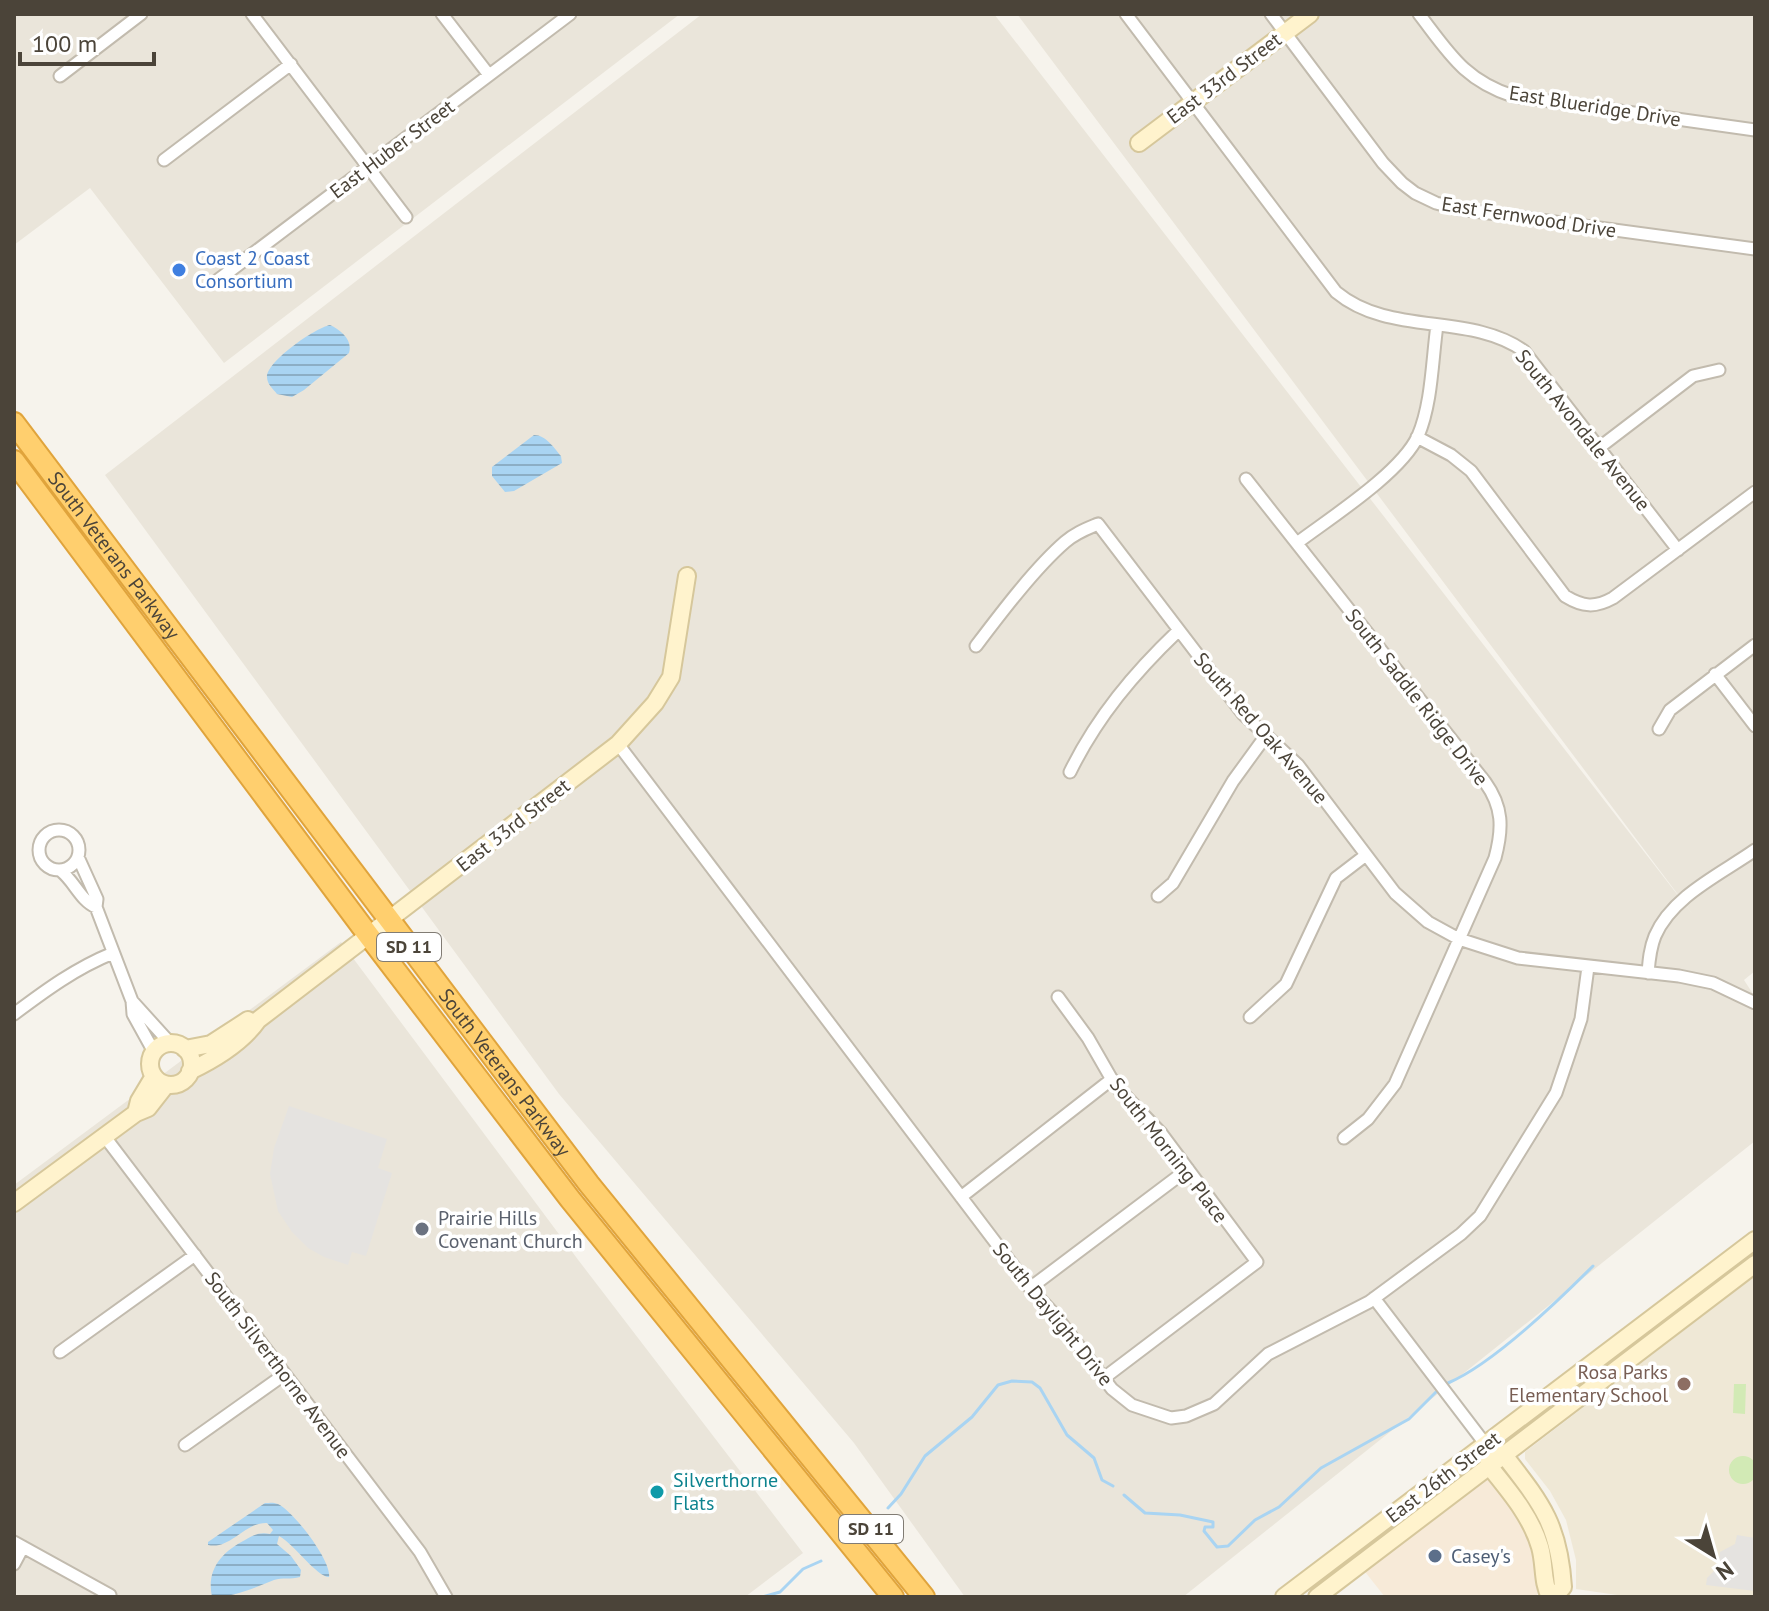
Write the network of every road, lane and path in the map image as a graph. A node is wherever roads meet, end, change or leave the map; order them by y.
1 (141, 14) edge
2 (252, 14) edge
3 (442, 14) edge
4 (570, 14) edge
5 (1126, 14) edge
6 (1271, 14) edge
7 (1310, 14) edge
8 (1419, 14) edge
9 (1285, 33) junction
10 (291, 64) junction
11 (489, 75) junction
12 (60, 76) dead end
13 (1192, 102) junction
14 (1755, 130) edge
15 (1139, 143) dead end
16 (164, 160) dead end
17 (368, 167) junction
18 (406, 217) dead end
19 (1755, 249) edge
20 (214, 283) dead end
21 (1437, 325) junction
22 (1719, 370) dead end
23 (14, 423) edge
24 (1417, 437) junction
25 (1600, 447) junction
26 (14, 461) edge
27 (1246, 479) dead end
28 (1755, 492) edge
29 (1297, 543) junction
30 (1678, 550) junction
31 (687, 576) dead end
32 (1178, 631) junction
33 (1755, 645) edge
34 (976, 646) dead end
35 (1715, 674) junction
36 (1755, 726) edge
37 (1659, 729) dead end
38 (1265, 737) junction
39 (618, 744) junction
40 (1070, 772) dead end
41 (1755, 850) edge
42 (1366, 855) junction
43 (78, 857) junction
44 (61, 871) junction
45 (1158, 896) dead end
46 (96, 907) junction
47 (389, 921) junction
48 (369, 936) junction
49 (1458, 938) junction
50 (113, 953) junction
51 (1588, 967) junction
52 (1648, 973) junction
53 (1058, 997) dead end
54 (132, 1001) junction
55 (1755, 1003) edge
56 (14, 1014) edge
57 (1250, 1017) dead end
58 (258, 1020) junction
59 (177, 1046) junction
60 (154, 1052) junction
61 (190, 1071) junction
62 (1112, 1079) junction
63 (160, 1080) junction
64 (105, 1137) junction
65 (1344, 1138) dead end
66 (1188, 1169) junction
67 (961, 1197) junction
68 (14, 1203) edge
69 (1755, 1240) edge
70 (195, 1255) junction
71 (1755, 1264) edge
72 (1030, 1288) junction
73 (1374, 1298) junction
74 (60, 1352) dead end
75 (285, 1374) junction
76 (1104, 1378) junction
77 (185, 1445) dead end
78 (1486, 1445) junction
79 (1504, 1455) junction
80 (1489, 1466) junction
81 (19, 1545) edge
82 (14, 1564) edge
83 (110, 1595) edge
84 (446, 1597) edge
85 (893, 1597) edge
86 (924, 1597) edge
87 (1284, 1597) edge
88 (1317, 1597) edge
89 (1552, 1597) edge

1 - 12 street
2 - 10 street
3 - 11 street
4 - 11 street, East Huber Street
5 - 13 street, South Avondale Avenue
6 - 9 street, East Fernwood Drive
7 - 9 street, East 33rd Street
8 - 14 street, East Blueridge Drive
9 - 13 street, East 33rd Street
9 - 19 street, East Fernwood Drive
10 - 16 street
10 - 17 street
11 - 17 street, East Huber Street
13 - 15 street, East 33rd Street
13 - 21 street, South Avondale Avenue
17 - 18 street
17 - 20 street, East Huber Street
21 - 24 street
21 - 25 street, South Avondale Avenue
22 - 25 street
23 - 47 highway, South Veterans Parkway / SD 11
24 - 29 street
24 - 30 street
25 - 30 street, South Avondale Avenue
26 - 48 highway, South Veterans Parkway / SD 11
27 - 29 street, South Saddle Ridge Drive
28 - 30 street
29 - 49 street, South Saddle Ridge Drive
31 - 39 street, East 33rd Street
32 - 34 street, South Red Oak Avenue
32 - 38 street, South Red Oak Avenue
32 - 40 street
33 - 35 street
35 - 36 street
35 - 37 street
38 - 42 street, South Red Oak Avenue
38 - 45 street
39 - 47 street, East 33rd Street
39 - 67 street, South Daylight Drive
41 - 52 street
42 - 49 street, South Red Oak Avenue
42 - 57 street
43 - 44 street
43 - 44 street
43 - 46 street
44 - 46 street
46 - 50 street
47 - 48 street, East 33rd Street
47 - 86 highway, South Veterans Parkway / SD 11
48 - 58 street, East 33rd Street
48 - 85 highway, South Veterans Parkway / SD 11
49 - 51 street, South Red Oak Avenue
49 - 65 street, South Saddle Ridge Drive
50 - 54 street
50 - 56 street
51 - 52 street, South Red Oak Avenue
51 - 73 street, South Daylight Drive
52 - 55 street, South Red Oak Avenue
53 - 62 street, South Morning Place
54 - 59 street
54 - 60 street
58 - 59 street, East 33rd Street
58 - 61 street, East 33rd Street
59 - 60 street, East 33rd Street
59 - 61 street
60 - 63 street
61 - 63 street, East 33rd Street
62 - 66 street, South Morning Place
62 - 67 street
63 - 64 street, East 33rd Street
64 - 68 street, East 33rd Street
64 - 70 street, South Silverthorne Avenue
66 - 72 street
66 - 76 street, South Morning Place
67 - 72 street, South Daylight Drive
69 - 78 street, East 26th Street
70 - 74 street
70 - 75 street, South Silverthorne Avenue
71 - 79 street, East 26th Street
72 - 76 street, South Daylight Drive
73 - 76 street, South Daylight Drive
73 - 78 street
75 - 77 street
75 - 84 street, South Silverthorne Avenue
78 - 79 street
78 - 80 street
78 - 87 street, East 26th Street
79 - 80 street, East 26th Street
79 - 89 street
80 - 88 street, East 26th Street
80 - 89 street
81 - 82 street
81 - 83 street

